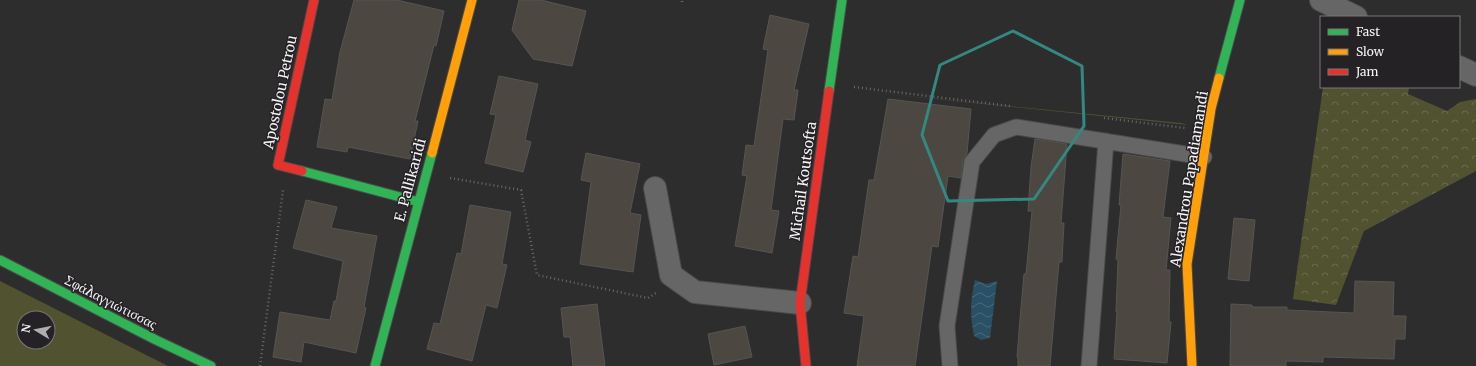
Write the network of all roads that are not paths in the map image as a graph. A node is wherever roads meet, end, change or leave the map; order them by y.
1 (314, 0) edge
2 (472, 0) edge
3 (842, 0) edge
4 (1240, 0) edge
5 (1321, 0) edge
6 (1354, 16) edge
7 (1460, 67) edge
8 (1476, 75) edge
9 (1106, 141) junction
10 (1204, 157) junction
11 (655, 188) dead end
12 (419, 202) junction
13 (0, 260) edge
14 (800, 304) junction
15 (212, 366) edge
16 (375, 366) edge
17 (806, 366) edge
18 (950, 366) edge
19 (1089, 366) edge
20 (1192, 366) edge

1 - 12 street, Apostolou Petrou
2 - 12 street, E. Pallikaridi
3 - 14 street, Michail Koutsofta
4 - 10 street, Alexandrou Papadiamandi
5 - 6 street
7 - 8 street
9 - 10 lane
9 - 18 lane
9 - 19 lane
10 - 20 street, Alexandrou Papadiamandi
11 - 14 street
12 - 16 street, E. Pallikaridi
13 - 15 street, Σφάλαγγιώτισσας
14 - 17 street, Michail Koutsofta

